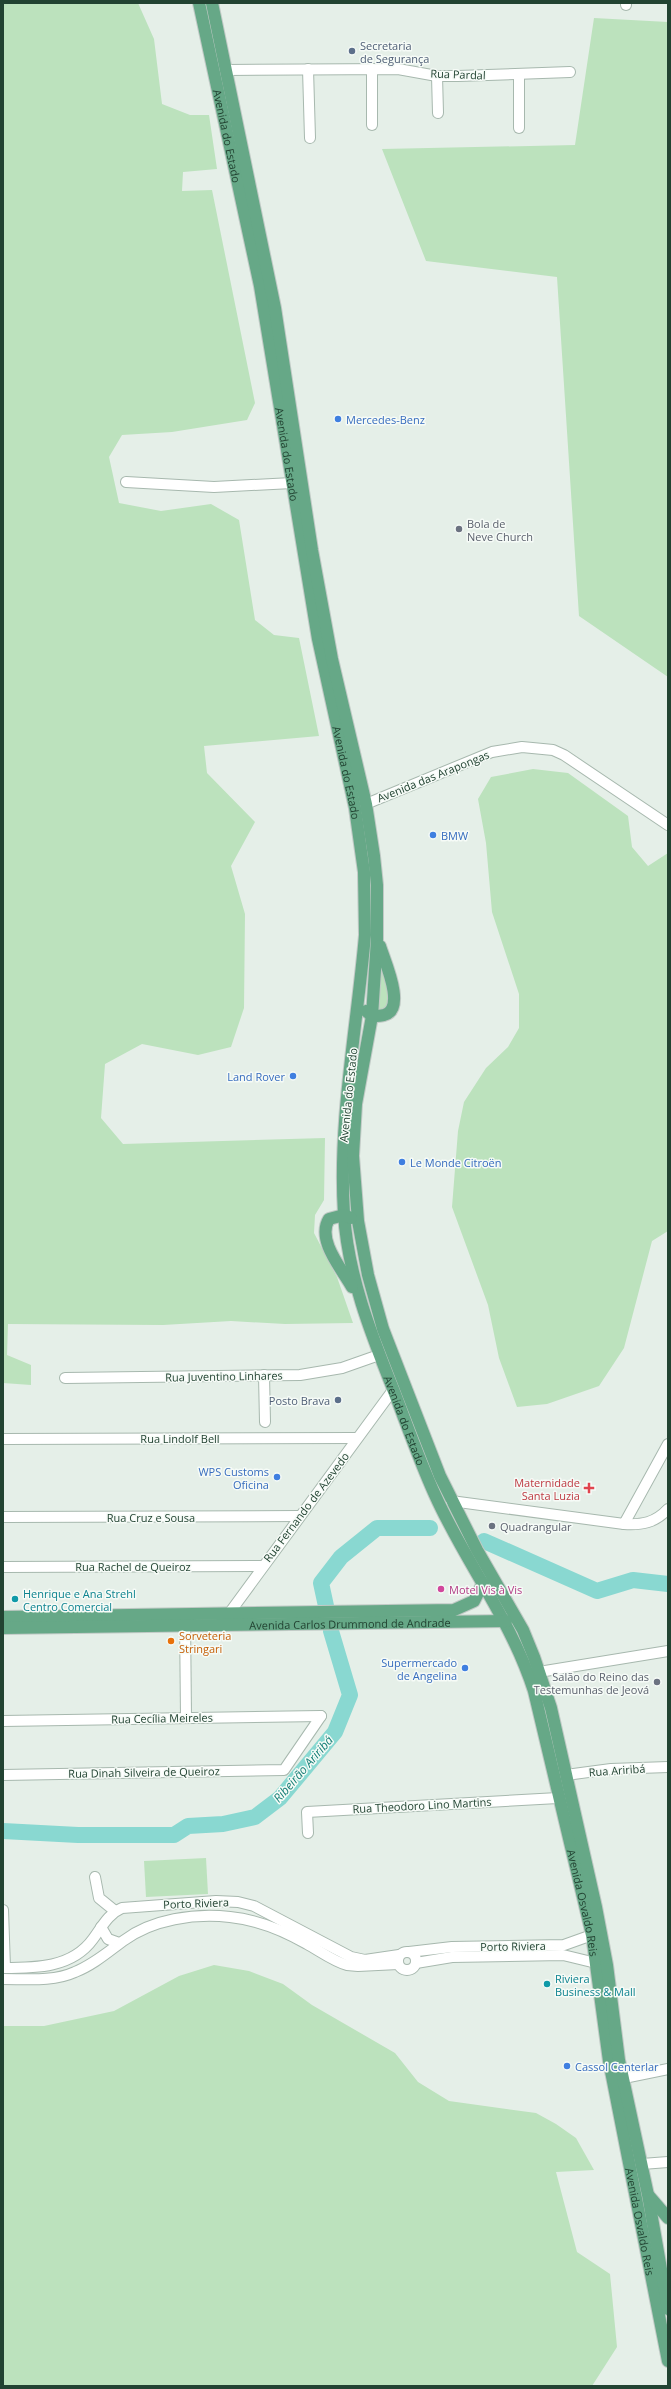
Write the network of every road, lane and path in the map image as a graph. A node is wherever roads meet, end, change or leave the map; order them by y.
1 (199, 3) edge
2 (212, 3) edge
3 (372, 68) junction
4 (308, 69) junction
5 (226, 70) junction
6 (570, 72) dead end
7 (519, 75) junction
8 (437, 76) junction
9 (438, 113) dead end
10 (372, 125) dead end
11 (519, 128) dead end
12 (310, 138) dead end
13 (126, 482) dead end
14 (292, 483) junction
15 (366, 804) junction
16 (668, 825) edge
17 (377, 939) junction
18 (359, 1005) junction
19 (372, 1016) junction
20 (344, 1215) junction
21 (358, 1221) junction
22 (359, 1299) junction
23 (379, 1355) junction
24 (264, 1375) junction
25 (65, 1378) dead end
26 (393, 1390) junction
27 (265, 1422) dead end
28 (357, 1438) junction
29 (3, 1439) edge
30 (668, 1444) edge
31 (451, 1501) junction
32 (668, 1509) edge
33 (300, 1516) junction
34 (3, 1517) edge
35 (624, 1524) junction
36 (467, 1532) joint
37 (454, 1534) joint
38 (263, 1566) junction
39 (3, 1567) edge
40 (483, 1583) junction
41 (227, 1613) junction
42 (455, 1616) junction
43 (3, 1617) edge
44 (376, 1617) junction
45 (185, 1620) junction
46 (506, 1621) junction
47 (222, 1625) junction
48 (3, 1628) edge
49 (668, 1651) edge
50 (539, 1672) junction
51 (186, 1718) junction
52 (3, 1721) edge
53 (668, 1767) edge
54 (284, 1770) joint
55 (3, 1775) edge
56 (566, 1775) junction
57 (558, 1798) junction
58 (308, 1832) dead end
59 (95, 1877) dead end
60 (238, 1902) junction
61 (260, 1908) junction
62 (3, 1910) edge
63 (115, 1911) junction
64 (236, 1918) junction
65 (253, 1921) junction
66 (101, 1927) junction
67 (592, 1936) junction
68 (119, 1944) junction
69 (563, 1950) junction
70 (410, 1952) junction
71 (468, 1952) junction
72 (398, 1960) junction
73 (416, 1963) junction
74 (596, 1963) junction
75 (4, 1968) edge
76 (3, 1979) edge
77 (668, 2069) edge
78 (624, 2078) junction
79 (668, 2162) edge
80 (642, 2164) junction
81 (648, 2195) junction
82 (668, 2218) edge
83 (646, 2248) junction
84 (663, 2256) edge
85 (668, 2309) edge
86 (668, 2361) edge

1 - 14 main road, Avenida do Estado
2 - 5 main road, Avenida do Estado
3 - 4 street, Rua Pardal
3 - 8 street, Rua Pardal
3 - 10 street
4 - 5 street, Rua Pardal
4 - 12 street
5 - 15 main road, Avenida do Estado
6 - 7 street, Rua Pardal
7 - 8 street, Rua Pardal
7 - 11 street
8 - 9 street
13 - 14 street
14 - 18 main road, Avenida do Estado
15 - 16 street, Avenida das Arapongas
15 - 17 main road, Avenida do Estado
17 - 19 main road, Avenida do Estado
17 - 19 main road
18 - 19 main road
18 - 20 main road, Avenida do Estado
19 - 21 main road, Avenida do Estado
20 - 21 main road
20 - 22 main road, Avenida do Estado
20 - 22 main road
21 - 31 main road, Avenida do Estado
22 - 23 main road, Avenida do Estado
23 - 24 street, Rua Juventino Linhares
23 - 26 main road, Avenida do Estado
24 - 25 street, Rua Juventino Linhares
24 - 27 street
26 - 28 street, Rua Fernando de Azevedo
26 - 37 main road, Avenida do Estado
28 - 29 street, Rua Lindolf Bell
28 - 33 street, Rua Fernando de Azevedo
30 - 35 street
31 - 35 street
31 - 36 main road, Avenida do Estado
32 - 35 street
33 - 34 street, Rua Cruz e Sousa
33 - 38 street, Rua Fernando de Azevedo
36 - 50 main road, Avenida Osvaldo Reis
37 - 40 main road, Avenida Osvaldo Reis
38 - 39 street, Rua Rachel de Queiroz
38 - 41 street, Rua Fernando de Azevedo
40 - 42 main road, Avenida Carlos Drummond de Andrade
40 - 46 main road, Avenida Osvaldo Reis
41 - 44 main road, Avenida Carlos Drummond de Andrade
41 - 45 main road, Avenida Carlos Drummond de Andrade
41 - 47 street, Rua Fernando de Azevedo
42 - 44 main road, Avenida Carlos Drummond de Andrade
42 - 46 main road, Avenida Carlos Drummond de Andrade
43 - 45 main road, Avenida Carlos Drummond de Andrade
44 - 47 main road, Avenida Carlos Drummond de Andrade
45 - 47 main road, Avenida Carlos Drummond de Andrade
45 - 48 main road, Avenida Carlos Drummond de Andrade
45 - 51 street
46 - 57 main road, Avenida Osvaldo Reis
49 - 50 street
50 - 56 main road, Avenida Osvaldo Reis
51 - 52 street, Rua Cecília Meireles
51 - 54 street, Rua Cecília Meireles
53 - 56 street, Rua Ariribá
54 - 55 street, Rua Dinah Silveira de Queiroz
56 - 78 main road, Avenida Osvaldo Reis
57 - 58 street, Rua Theodoro Lino Martins
57 - 67 main road, Avenida Osvaldo Reis
59 - 63 street
60 - 61 street, Porto Riviera
60 - 63 street, Porto Riviera
60 - 64 street
61 - 65 street
61 - 72 street, Porto Riviera
62 - 75 street
63 - 66 street
64 - 65 street, Porto Riviera
64 - 68 street, Porto Riviera
65 - 72 street, Porto Riviera
66 - 68 street
66 - 75 street
67 - 69 street, Porto Riviera
67 - 74 main road, Avenida Osvaldo Reis
68 - 76 street, Porto Riviera
69 - 71 street, Porto Riviera
69 - 74 street, Porto Riviera
70 - 71 street, Porto Riviera
70 - 72 street
70 - 73 street
71 - 73 street, Porto Riviera
72 - 73 street
74 - 83 main road, Avenida Osvaldo Reis
77 - 78 street
78 - 80 main road, Avenida Osvaldo Reis
79 - 80 street
80 - 81 main road, Avenida Osvaldo Reis
81 - 82 main road
81 - 84 main road, Avenida Osvaldo Reis
83 - 84 main road
83 - 86 main road, Avenida Osvaldo Reis
84 - 85 main road, Avenida Osvaldo Reis

